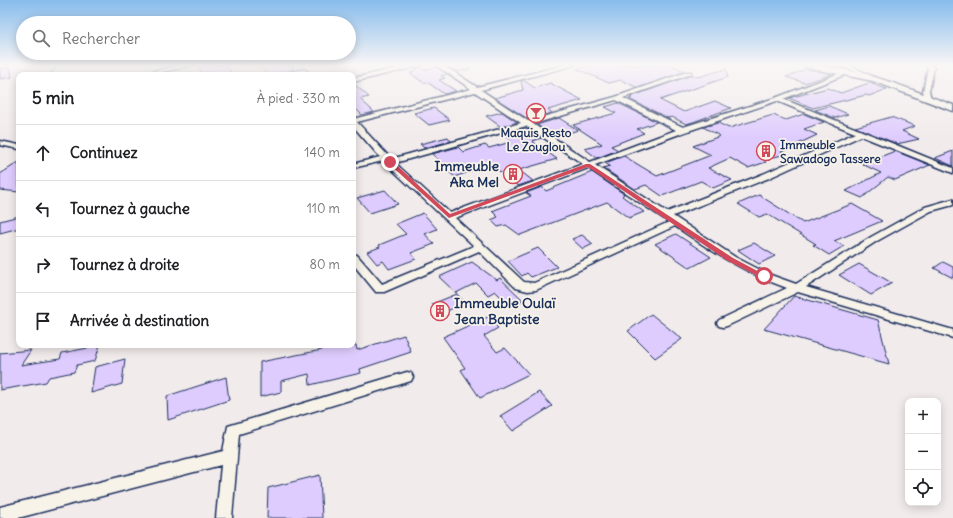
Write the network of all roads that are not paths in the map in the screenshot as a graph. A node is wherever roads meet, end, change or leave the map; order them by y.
1 (478, 89) edge
2 (642, 89) edge
3 (799, 89) edge
4 (903, 89) edge
5 (926, 89) edge
6 (475, 90) junction
7 (617, 98) junction
8 (928, 98) junction
9 (777, 99) junction
10 (953, 108) edge
11 (356, 121) edge
12 (526, 123) junction
13 (356, 125) edge
14 (682, 130) junction
15 (862, 133) junction
16 (0, 143) edge
17 (16, 146) edge
18 (388, 160) junction
19 (356, 165) edge
20 (588, 165) junction
21 (953, 171) edge
22 (953, 202) edge
23 (449, 216) junction
24 (665, 216) junction
25 (675, 222) junction
26 (480, 247) junction
27 (356, 261) edge
28 (797, 288) junction
29 (723, 323) dead end
30 (953, 334) edge
31 (408, 377) dead end
32 (229, 456) junction
33 (0, 515) edge
34 (224, 518) edge

1 - 6 street
2 - 7 street
3 - 9 street
4 - 8 street
5 - 8 street
6 - 11 street
6 - 12 street
7 - 12 street
7 - 14 street
8 - 10 street
9 - 14 street
9 - 15 street
12 - 18 street
12 - 20 street
13 - 18 street
14 - 20 street
15 - 21 street
15 - 24 street
16 - 17 street
18 - 19 street
18 - 23 street
20 - 23 street
20 - 24 street
22 - 28 street
23 - 26 street
24 - 25 street
25 - 26 street
25 - 28 street
26 - 27 street
28 - 29 street
28 - 30 street
31 - 32 street
32 - 33 street
32 - 34 street

